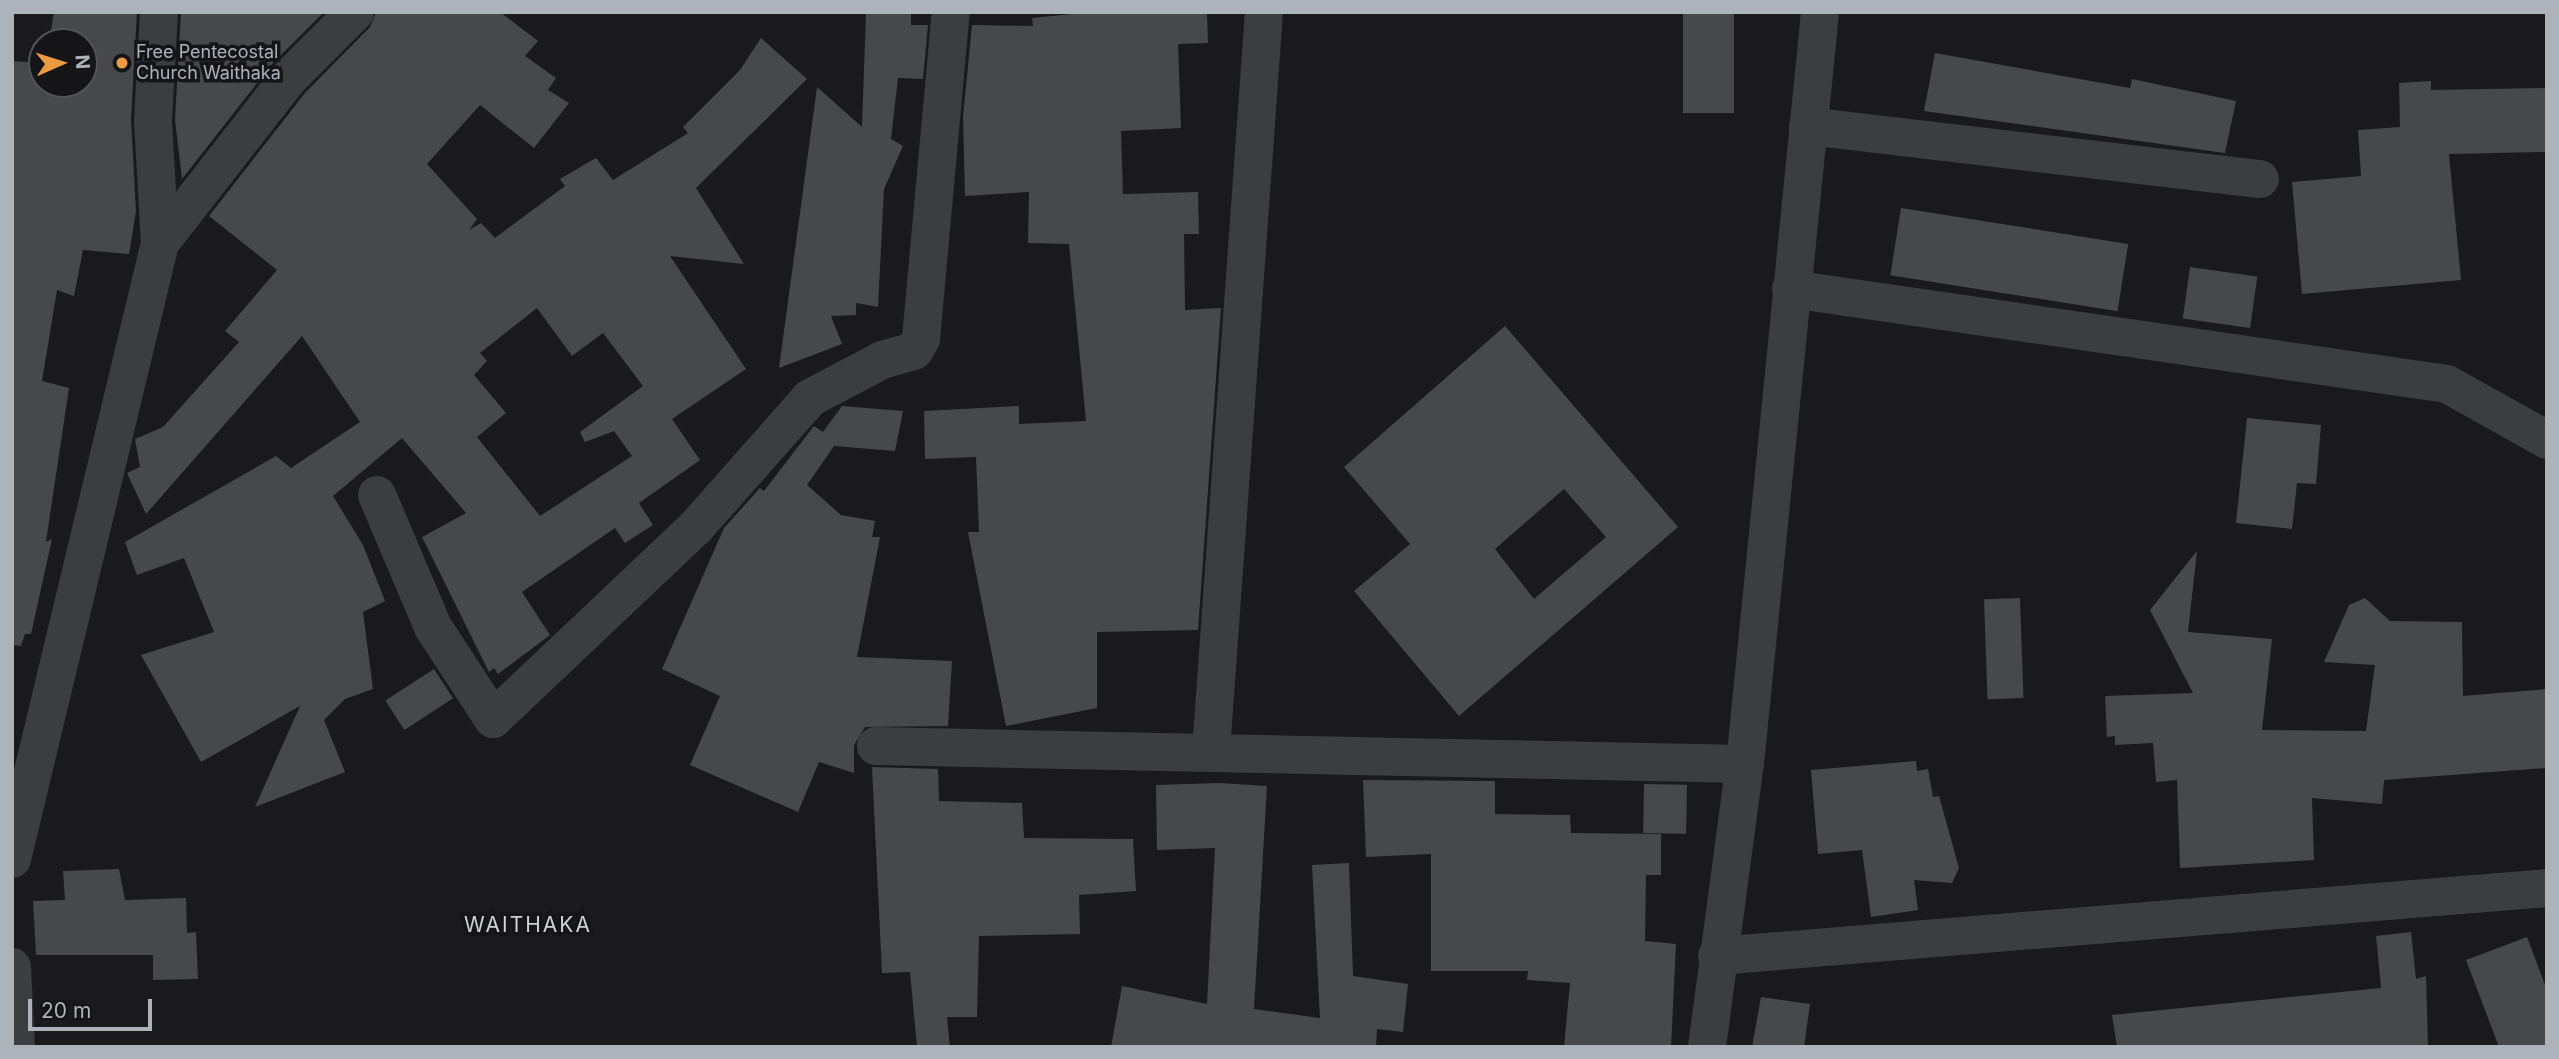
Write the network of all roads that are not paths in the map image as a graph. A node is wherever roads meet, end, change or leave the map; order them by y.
1 (159, 12) edge
2 (355, 12) edge
3 (951, 12) edge
4 (1264, 12) edge
5 (1820, 12) edge
6 (1808, 126) junction
7 (2260, 179) dead end
8 (160, 243) junction
9 (1791, 289) junction
10 (2547, 440) edge
11 (377, 495) dead end
12 (876, 746) dead end
13 (1211, 751) junction
14 (1745, 764) junction
15 (12, 859) edge
16 (2547, 888) edge
17 (1717, 957) junction
18 (12, 967) edge
19 (16, 1047) edge
20 (1707, 1047) edge

1 - 8 street
2 - 8 street
3 - 11 street
4 - 13 street
5 - 6 street
6 - 7 street
6 - 9 street
8 - 15 street
9 - 10 street
9 - 14 street
12 - 13 street
13 - 14 street
14 - 17 street
16 - 17 street
17 - 20 street
18 - 19 street

